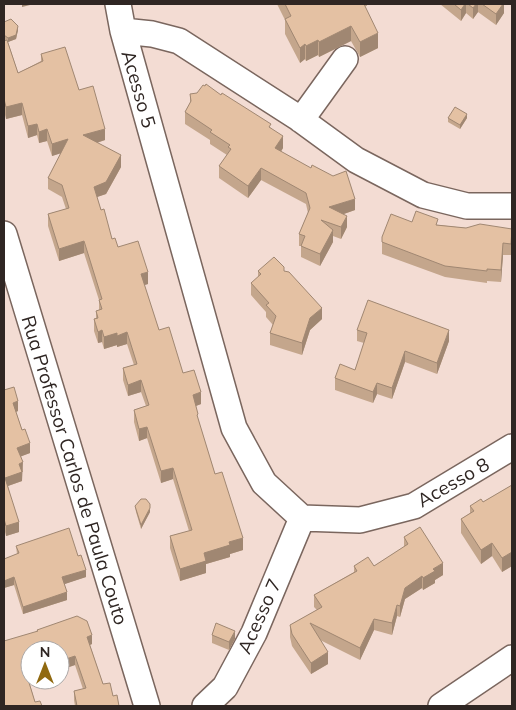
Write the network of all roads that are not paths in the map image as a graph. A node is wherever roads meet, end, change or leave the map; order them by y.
1 (118, 4) edge
2 (123, 31) junction
3 (345, 59) dead end
4 (301, 120) junction
5 (512, 206) edge
6 (4, 234) edge
7 (512, 447) edge
8 (302, 518) junction
9 (512, 658) edge
10 (146, 706) edge
11 (204, 706) edge
12 (441, 706) edge

1 - 2 street
2 - 4 street, Acesso 5
2 - 8 street, Acesso 5
3 - 4 street
4 - 5 street, Acesso 5
6 - 10 street, Rua Professor Carlos de Paula Couto
7 - 8 street, Acesso 8
8 - 11 street, Acesso 7
9 - 12 street

